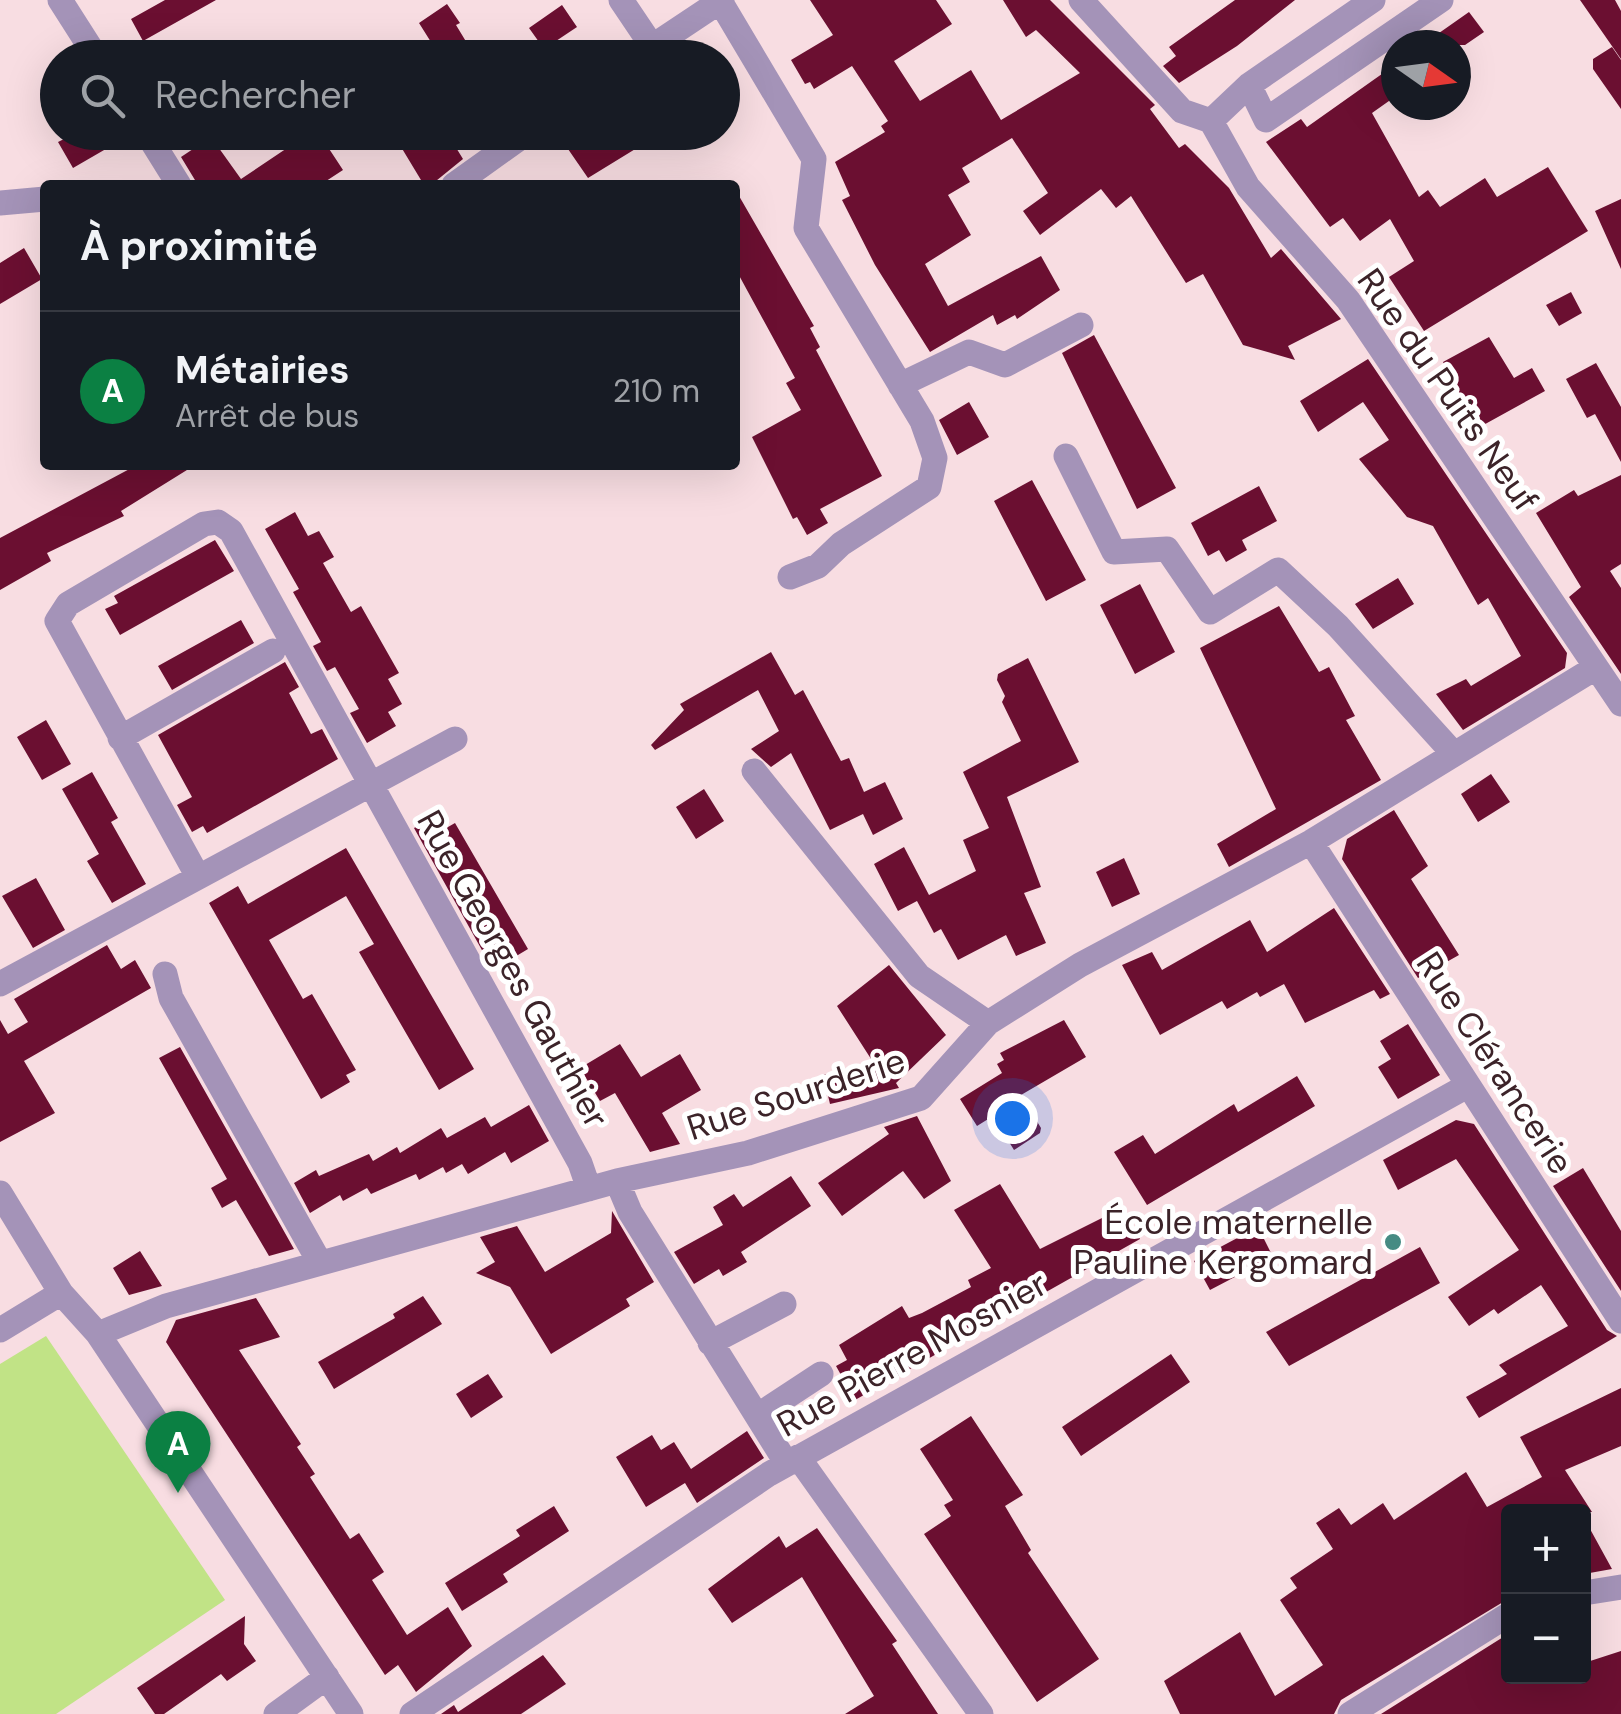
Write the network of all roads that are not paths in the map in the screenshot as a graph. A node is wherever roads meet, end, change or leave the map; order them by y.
1 (60, 0) edge
2 (621, 0) edge
3 (721, 0) edge
4 (1081, 0) edge
5 (1373, 0) edge
6 (1441, 0) edge
7 (86, 40) edge
8 (638, 40) edge
9 (661, 40) edge
10 (1249, 85) junction
11 (1210, 121) junction
12 (157, 150) edge
13 (503, 150) edge
14 (176, 180) edge
15 (461, 180) edge
16 (40, 199) edge
17 (0, 202) edge
18 (1081, 324) dead end
19 (900, 385) junction
20 (1066, 456) dead end
21 (790, 578) dead end
22 (274, 651) dead end
23 (1595, 668) junction
24 (1621, 704) edge
25 (120, 738) junction
26 (455, 739) dead end
27 (1454, 754) junction
28 (754, 771) dead end
29 (373, 784) junction
30 (1311, 842) junction
31 (197, 874) junction
32 (165, 974) dead end
33 (0, 984) edge
34 (988, 1023) junction
35 (1466, 1086) junction
36 (617, 1181) junction
37 (589, 1189) junction
38 (0, 1193) edge
39 (320, 1264) junction
40 (61, 1293) junction
41 (784, 1304) dead end
42 (1621, 1321) edge
43 (0, 1330) edge
44 (98, 1334) junction
45 (710, 1342) junction
46 (821, 1374) dead end
47 (757, 1416) junction
48 (792, 1460) junction
49 (1621, 1587) edge
50 (1591, 1591) edge
51 (1501, 1619) edge
52 (326, 1677) junction
53 (276, 1714) edge
54 (352, 1714) edge
55 (412, 1714) edge
56 (982, 1714) edge
57 (1350, 1714) edge

1 - 7 street
2 - 8 street
3 - 9 street
3 - 19 street
4 - 11 street
5 - 10 street
6 - 10 street
10 - 11 street
11 - 23 street, Rue du Puits Neuf
12 - 14 street
13 - 15 street
16 - 17 street
18 - 19 street
19 - 21 street
20 - 27 street
22 - 25 street
23 - 24 street, Rue du Puits Neuf
23 - 27 street, Rue Sourderie
25 - 29 street, Rue Georges Gauthier
25 - 31 street
26 - 29 street
27 - 30 street, Rue Sourderie
28 - 34 street
29 - 31 street
29 - 37 street, Rue Georges Gauthier
30 - 34 street, Rue Sourderie
30 - 35 street, Rue Clérancerie
31 - 33 street
32 - 39 street
34 - 36 street, Rue Sourderie
35 - 42 street, Rue Clérancerie
35 - 48 street, Rue Pierre Mosnier
36 - 37 street, Rue Sourderie
36 - 45 street
37 - 39 street, Rue Sourderie
38 - 40 street
39 - 44 street, Rue Sourderie
40 - 43 street
40 - 44 street
41 - 45 street
44 - 52 street
45 - 47 street
46 - 47 street
47 - 48 street
48 - 55 street, Rue Pierre Mosnier
48 - 56 street
49 - 50 street
51 - 57 street
52 - 53 street
52 - 54 street

